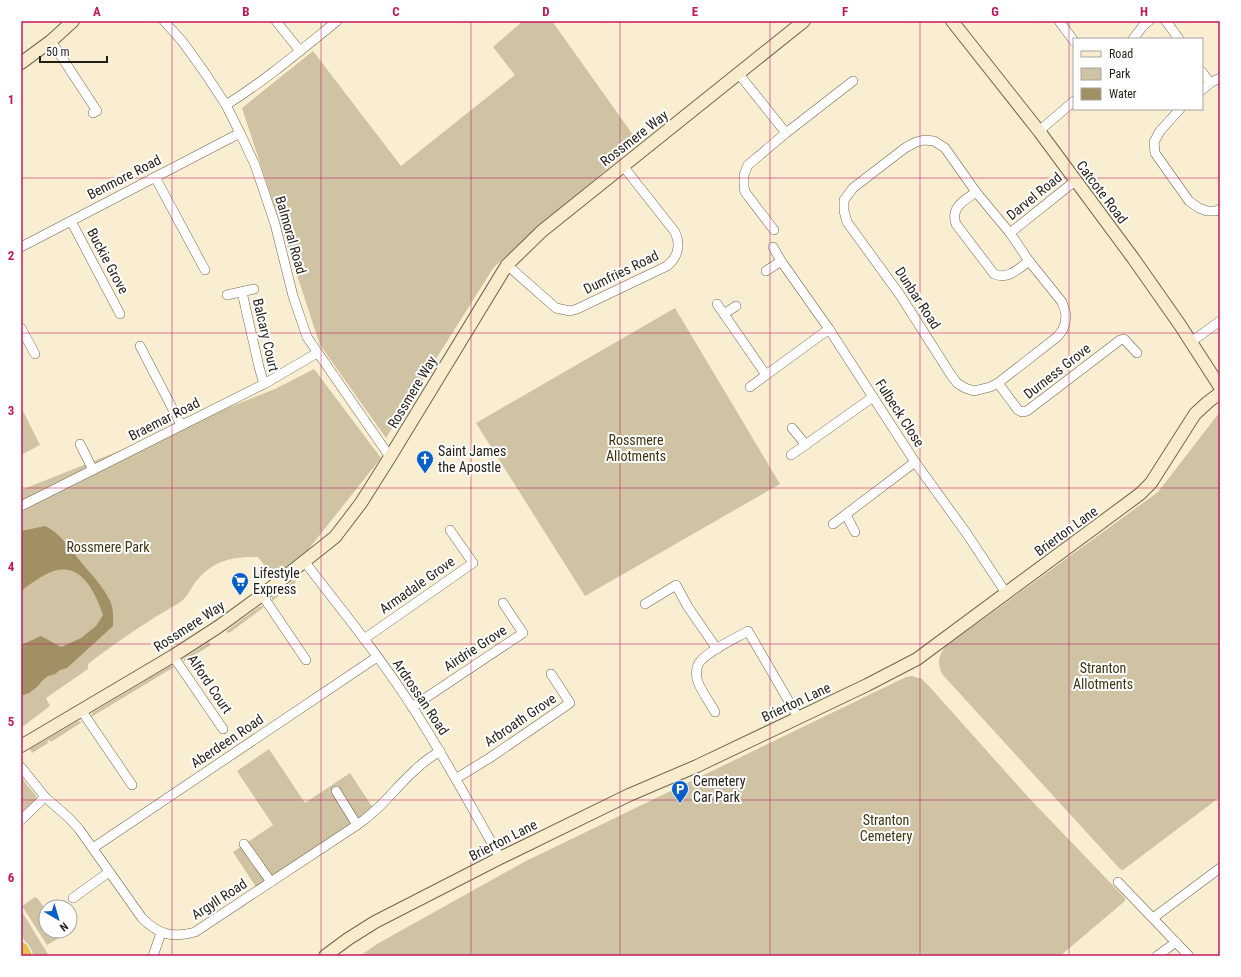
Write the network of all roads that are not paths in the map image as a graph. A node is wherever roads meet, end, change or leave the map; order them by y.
1 (73, 21) edge
2 (164, 21) edge
3 (276, 21) edge
4 (337, 21) edge
5 (804, 21) edge
6 (952, 21) edge
7 (1059, 21) edge
8 (1149, 21) edge
9 (1166, 21) edge
10 (1134, 38) edge
11 (1178, 38) edge
12 (1073, 40) edge
13 (51, 42) junction
14 (300, 51) junction
15 (21, 63) edge
16 (738, 73) junction
17 (1203, 73) edge
18 (1220, 78) edge
19 (852, 81) dead end
20 (1210, 83) junction
21 (1203, 89) edge
22 (1073, 102) edge
23 (226, 104) junction
24 (1179, 110) edge
25 (93, 114) dead end
26 (1039, 131) junction
27 (240, 133) junction
28 (786, 133) junction
29 (623, 166) junction
30 (155, 177) junction
31 (1075, 181) junction
32 (976, 192) junction
33 (1220, 209) edge
34 (71, 221) junction
35 (774, 230) dead end
36 (1010, 233) junction
37 (21, 247) edge
38 (773, 247) dead end
39 (781, 261) junction
40 (1028, 261) junction
41 (507, 265) junction
42 (205, 270) dead end
43 (766, 271) dead end
44 (254, 289) dead end
45 (242, 292) junction
46 (227, 295) dead end
47 (718, 304) dead end
48 (736, 306) dead end
49 (120, 314) dead end
50 (724, 314) junction
51 (1220, 321) edge
52 (21, 328) edge
53 (829, 329) junction
54 (1191, 342) junction
55 (140, 346) dead end
56 (317, 353) junction
57 (1136, 353) dead end
58 (35, 354) dead end
59 (766, 375) junction
60 (998, 382) junction
61 (264, 384) junction
62 (750, 387) dead end
63 (1220, 387) edge
64 (1220, 393) edge
65 (872, 397) junction
66 (181, 426) junction
67 (792, 428) dead end
68 (80, 444) dead end
69 (806, 445) junction
70 (791, 455) dead end
71 (390, 457) junction
72 (915, 462) junction
73 (93, 470) junction
74 (21, 506) edge
75 (846, 515) junction
76 (833, 524) dead end
77 (450, 530) dead end
78 (856, 532) dead end
79 (304, 561) junction
80 (1006, 593) junction
81 (262, 595) junction
82 (504, 603) dead end
83 (645, 604) dead end
84 (364, 639) junction
85 (717, 649) junction
86 (173, 656) junction
87 (377, 657) junction
88 (306, 660) dead end
89 (551, 674) dead end
90 (412, 707) junction
91 (81, 710) junction
92 (715, 712) dead end
93 (798, 717) junction
94 (223, 729) dead end
95 (21, 746) edge
96 (440, 751) junction
97 (21, 767) edge
98 (457, 778) junction
99 (132, 785) dead end
100 (336, 791) dead end
101 (45, 797) junction
102 (21, 820) edge
103 (357, 825) junction
104 (244, 844) dead end
105 (93, 848) junction
106 (500, 858) junction
107 (1220, 868) edge
108 (109, 872) junction
109 (271, 882) junction
110 (1118, 882) dead end
111 (72, 898) dead end
112 (1153, 918) junction
113 (162, 933) junction
114 (1176, 942) junction
115 (21, 950) edge
116 (24, 956) edge
117 (153, 956) edge
118 (325, 956) edge
119 (1157, 956) edge
120 (1189, 956) edge

1 - 13 street
2 - 23 street, Balmoral Road
3 - 14 street
4 - 14 street
5 - 16 street, Rossmere Way
6 - 26 street, Catcote Road
7 - 12 street
8 - 10 street
9 - 11 street
13 - 15 street
13 - 25 street
14 - 23 street
16 - 28 street
16 - 29 street, Rossmere Way
17 - 20 street
18 - 20 street
19 - 28 street
20 - 21 street
22 - 26 street
23 - 27 street, Balmoral Road
24 - 33 street
26 - 31 street, Catcote Road
27 - 30 street, Benmore Road
27 - 56 street, Balmoral Road
28 - 35 street
29 - 41 street, Rossmere Way
29 - 41 street, Dumfries Road
30 - 34 street, Benmore Road
30 - 42 street
31 - 36 street, Darvel Road
31 - 54 street, Catcote Road
32 - 36 street, Dunbar Road
32 - 40 street
32 - 60 street, Dunbar Road
34 - 37 street, Benmore Road
34 - 49 street, Buckie Grove
36 - 40 street, Dunbar Road
38 - 39 street, Fulbeck Close
39 - 43 street
39 - 53 street, Fulbeck Close
40 - 60 street, Dunbar Road
41 - 71 street, Rossmere Way
44 - 45 street, Balcary Court
45 - 46 street, Balcary Court
45 - 61 street, Balcary Court
47 - 50 street
48 - 50 street
50 - 59 street
51 - 54 street
52 - 58 street
53 - 59 street
53 - 65 street, Fulbeck Close
54 - 63 street, Catcote Road
55 - 66 street
56 - 61 street, Braemar Road
56 - 71 street, Balmoral Road
57 - 60 street, Durness Grove
59 - 62 street
61 - 66 street, Braemar Road
64 - 80 street, Brierton Lane
65 - 69 street
65 - 72 street, Fulbeck Close
66 - 73 street, Braemar Road
67 - 69 street
68 - 73 street
69 - 70 street
71 - 79 street, Rossmere Way
72 - 75 street
72 - 80 street, Fulbeck Close
73 - 74 street, Braemar Road
75 - 76 street
75 - 78 street
77 - 84 street, Armadale Grove
79 - 81 street, Rossmere Way
79 - 84 street, Ardrossan Road
80 - 93 street, Brierton Lane
81 - 86 street, Rossmere Way
81 - 88 street
82 - 90 street, Airdrie Grove
83 - 85 street
84 - 87 street, Ardrossan Road
85 - 92 street
85 - 93 street
86 - 91 street, Rossmere Way
86 - 94 street, Alford Court
87 - 90 street, Ardrossan Road
87 - 105 street, Aberdeen Road
89 - 98 street, Arbroath Grove
90 - 96 street, Ardrossan Road
91 - 95 street, Rossmere Way
91 - 99 street
93 - 106 street, Brierton Lane
96 - 98 street, Ardrossan Road
96 - 103 street, Argyll Road
97 - 101 street
98 - 106 street, Ardrossan Road
100 - 103 street
101 - 102 street
101 - 105 street
103 - 109 street, Argyll Road
104 - 109 street
105 - 108 street
106 - 118 street, Brierton Lane
107 - 112 street
108 - 111 street
108 - 113 street
109 - 113 street, Argyll Road
110 - 112 street
112 - 114 street
113 - 117 street
114 - 119 street
114 - 120 street
115 - 116 highway

